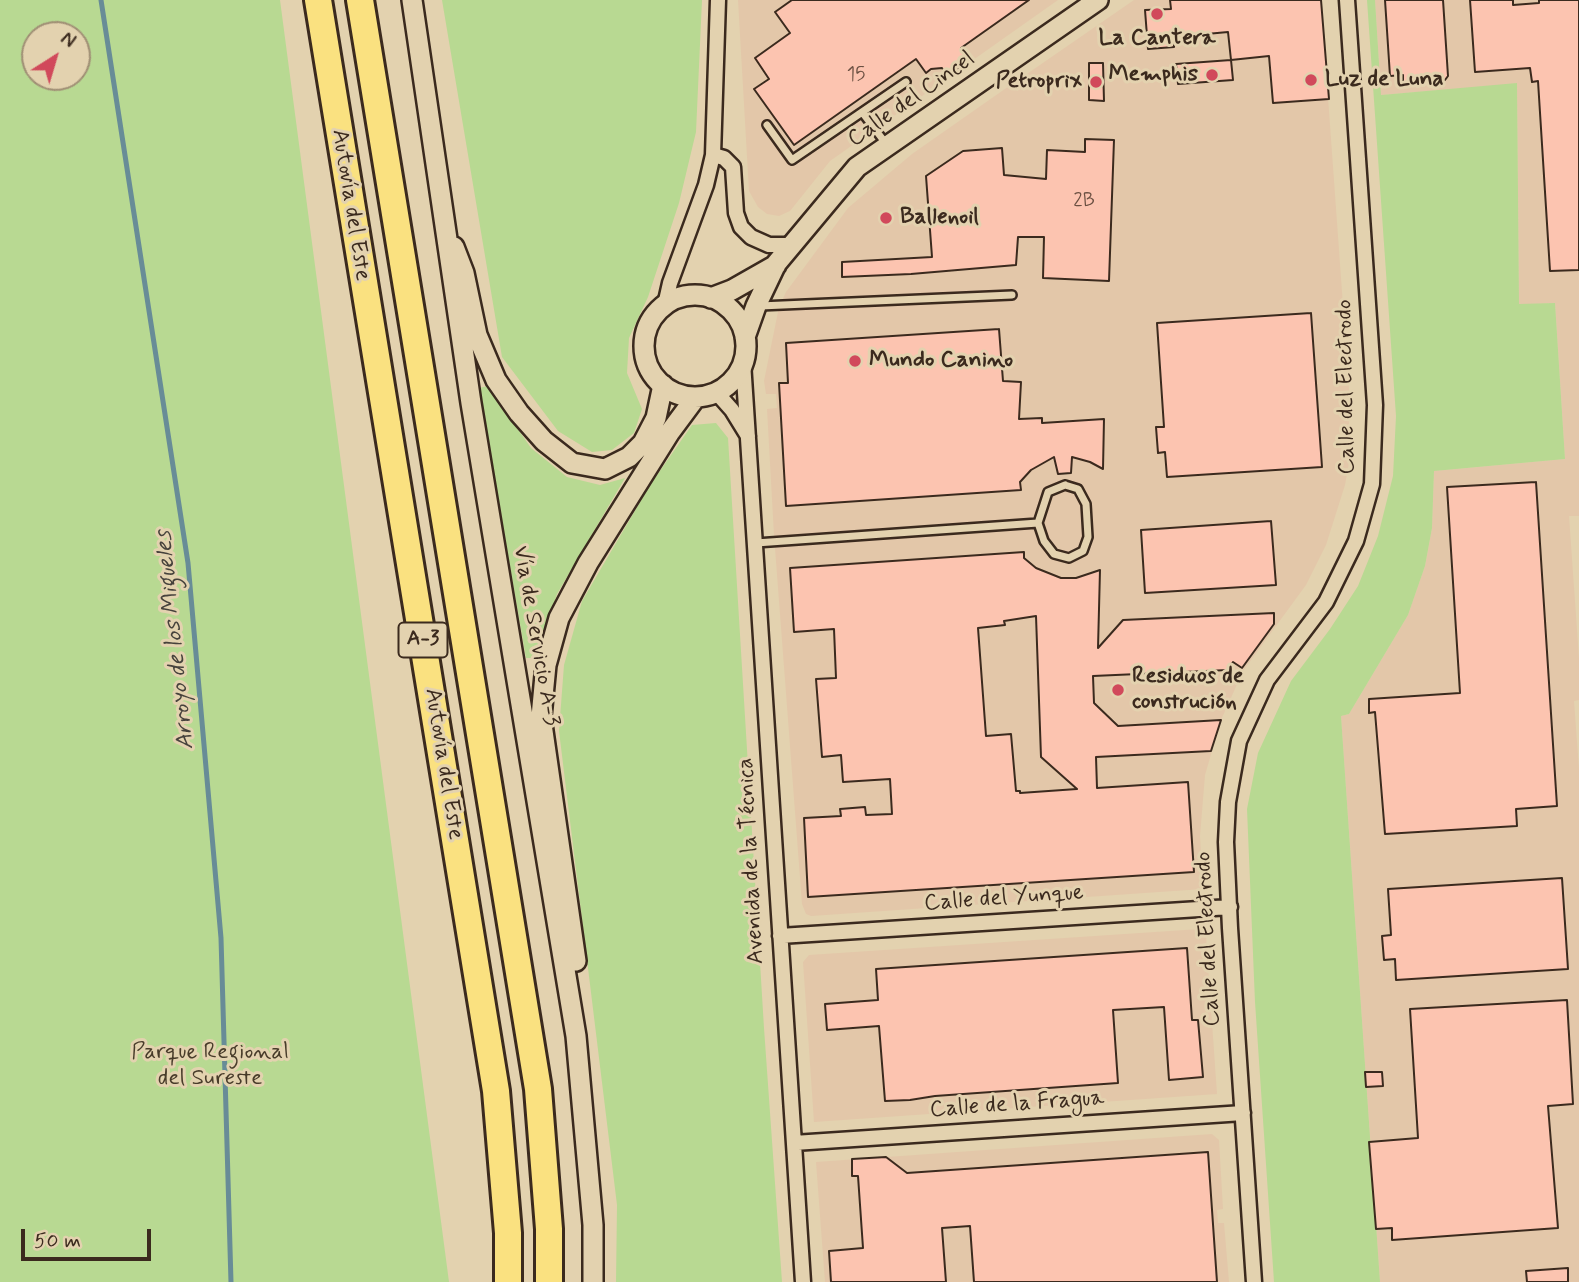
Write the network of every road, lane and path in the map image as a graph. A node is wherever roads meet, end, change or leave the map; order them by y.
1 (318, 0) edge
2 (360, 0) edge
3 (412, 0) edge
4 (718, 0) edge
5 (1098, 0) edge
6 (1347, 0) edge
7 (906, 82) dead end
8 (862, 112) junction
9 (767, 125) dead end
10 (887, 145) junction
11 (713, 155) junction
12 (444, 221) junction
13 (793, 245) junction
14 (776, 264) junction
15 (1012, 295) dead end
16 (710, 298) junction
17 (665, 305) junction
18 (756, 306) junction
19 (745, 337) junction
20 (743, 362) junction
21 (663, 386) junction
22 (716, 393) junction
23 (696, 397) junction
24 (749, 437) junction
25 (1038, 523) junction
26 (756, 542) junction
27 (1230, 907) junction
28 (780, 936) junction
29 (576, 1036) junction
30 (1243, 1112) junction
31 (794, 1143) junction
32 (508, 1282) edge
33 (549, 1282) edge
34 (593, 1282) edge
35 (803, 1282) edge
36 (1254, 1282) edge

1 - 32 highway, Autovía del Este / A-3
2 - 33 highway, Autovía del Este / A-3
3 - 12 main road, Vía de Servicio A-3
4 - 11 street
5 - 10 main road, Calle del Cincel
6 - 27 street, Calle del Electrodo
7 - 8 lane
8 - 9 lane
8 - 10 lane
10 - 13 main road, Calle del Cincel
11 - 13 street
11 - 17 street
12 - 21 main road
12 - 29 main road, Vía de Servicio A-3
13 - 14 main road, Calle del Cincel
14 - 16 main road
14 - 18 main road
15 - 18 lane
16 - 17 main road
16 - 19 main road
17 - 21 main road
18 - 19 main road
19 - 20 main road
20 - 22 main road
20 - 24 street, Avenida de la Técnica
21 - 23 main road
22 - 23 main road
22 - 24 street, Avenida de la Técnica
23 - 29 main road
24 - 26 street, Avenida de la Técnica
25 - 25 lane
25 - 26 lane
26 - 28 street, Avenida de la Técnica
27 - 28 street, Calle del Yunque
27 - 30 street, Calle del Electrodo
28 - 31 street, Avenida de la Técnica
29 - 34 main road, Vía de Servicio A-3
30 - 31 street, Calle de la Fragua
30 - 36 street, Calle del Electrodo
31 - 35 street, Avenida de la Técnica

